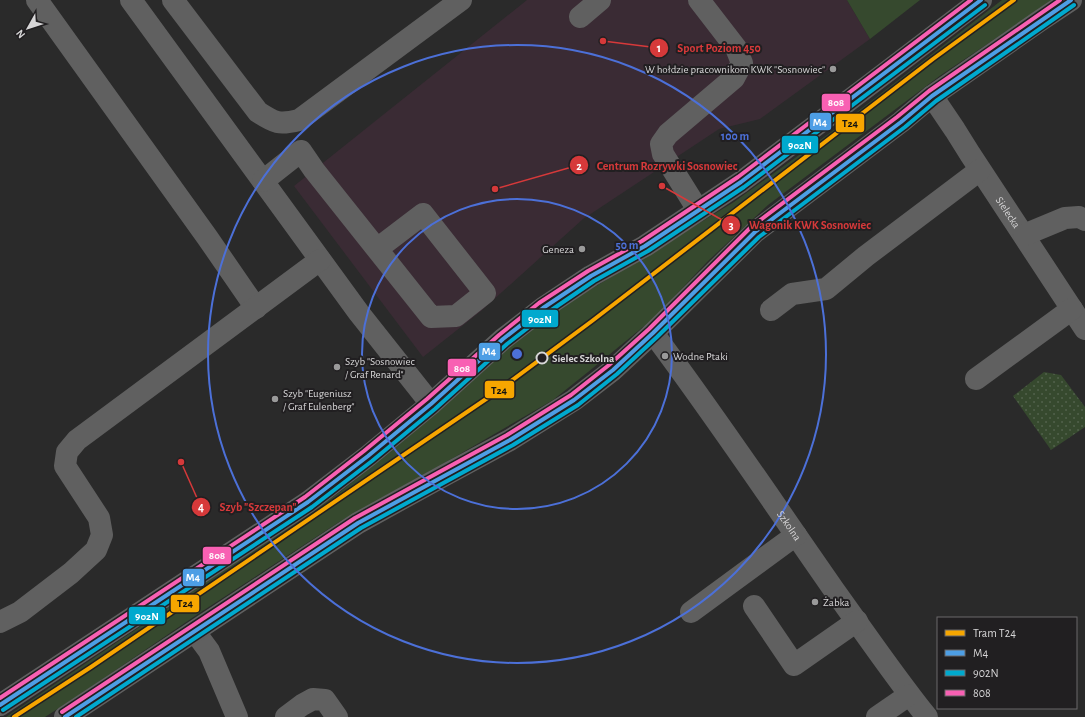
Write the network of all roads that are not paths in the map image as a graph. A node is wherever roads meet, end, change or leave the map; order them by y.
1 (37, 0) edge
2 (130, 0) edge
3 (173, 0) edge
4 (461, 0) edge
5 (600, 0) edge
6 (699, 0) edge
7 (981, 0) edge
8 (1071, 0) edge
9 (580, 17) dead end
10 (932, 96) junction
11 (980, 170) junction
12 (263, 181) junction
13 (698, 210) junction
14 (1085, 220) edge
15 (1024, 236) junction
16 (377, 249) junction
17 (320, 260) junction
18 (256, 308) junction
19 (1072, 309) junction
20 (771, 310) dead end
21 (1085, 329) edge
22 (653, 333) junction
23 (976, 379) dead end
24 (431, 404) junction
25 (796, 535) junction
26 (754, 606) dead end
27 (692, 612) dead end
28 (856, 621) junction
29 (0, 622) edge
30 (195, 632) junction
31 (909, 695) junction
32 (0, 704) edge
33 (65, 717) edge
34 (237, 717) edge
35 (286, 717) edge
36 (337, 717) edge
37 (877, 717) edge
38 (927, 717) edge

1 - 18 street
2 - 12 street
3 - 4 street
5 - 9 street
6 - 13 street
7 - 13 street
8 - 10 street
10 - 11 street, Sielecka
10 - 22 street
11 - 15 street, Sielecka
11 - 20 street
12 - 16 street
12 - 17 street
13 - 24 street
14 - 15 street
15 - 19 street, Sielecka
16 - 16 street
17 - 18 street
17 - 24 street
18 - 29 street
19 - 21 street, Sielecka
19 - 23 street
22 - 25 street, Szkolna
22 - 30 street
24 - 32 street
25 - 27 street
25 - 28 street, Szkolna
26 - 28 street
28 - 31 street, Szkolna
30 - 33 street
30 - 34 street
31 - 37 street
31 - 38 street, Szkolna
35 - 36 street

